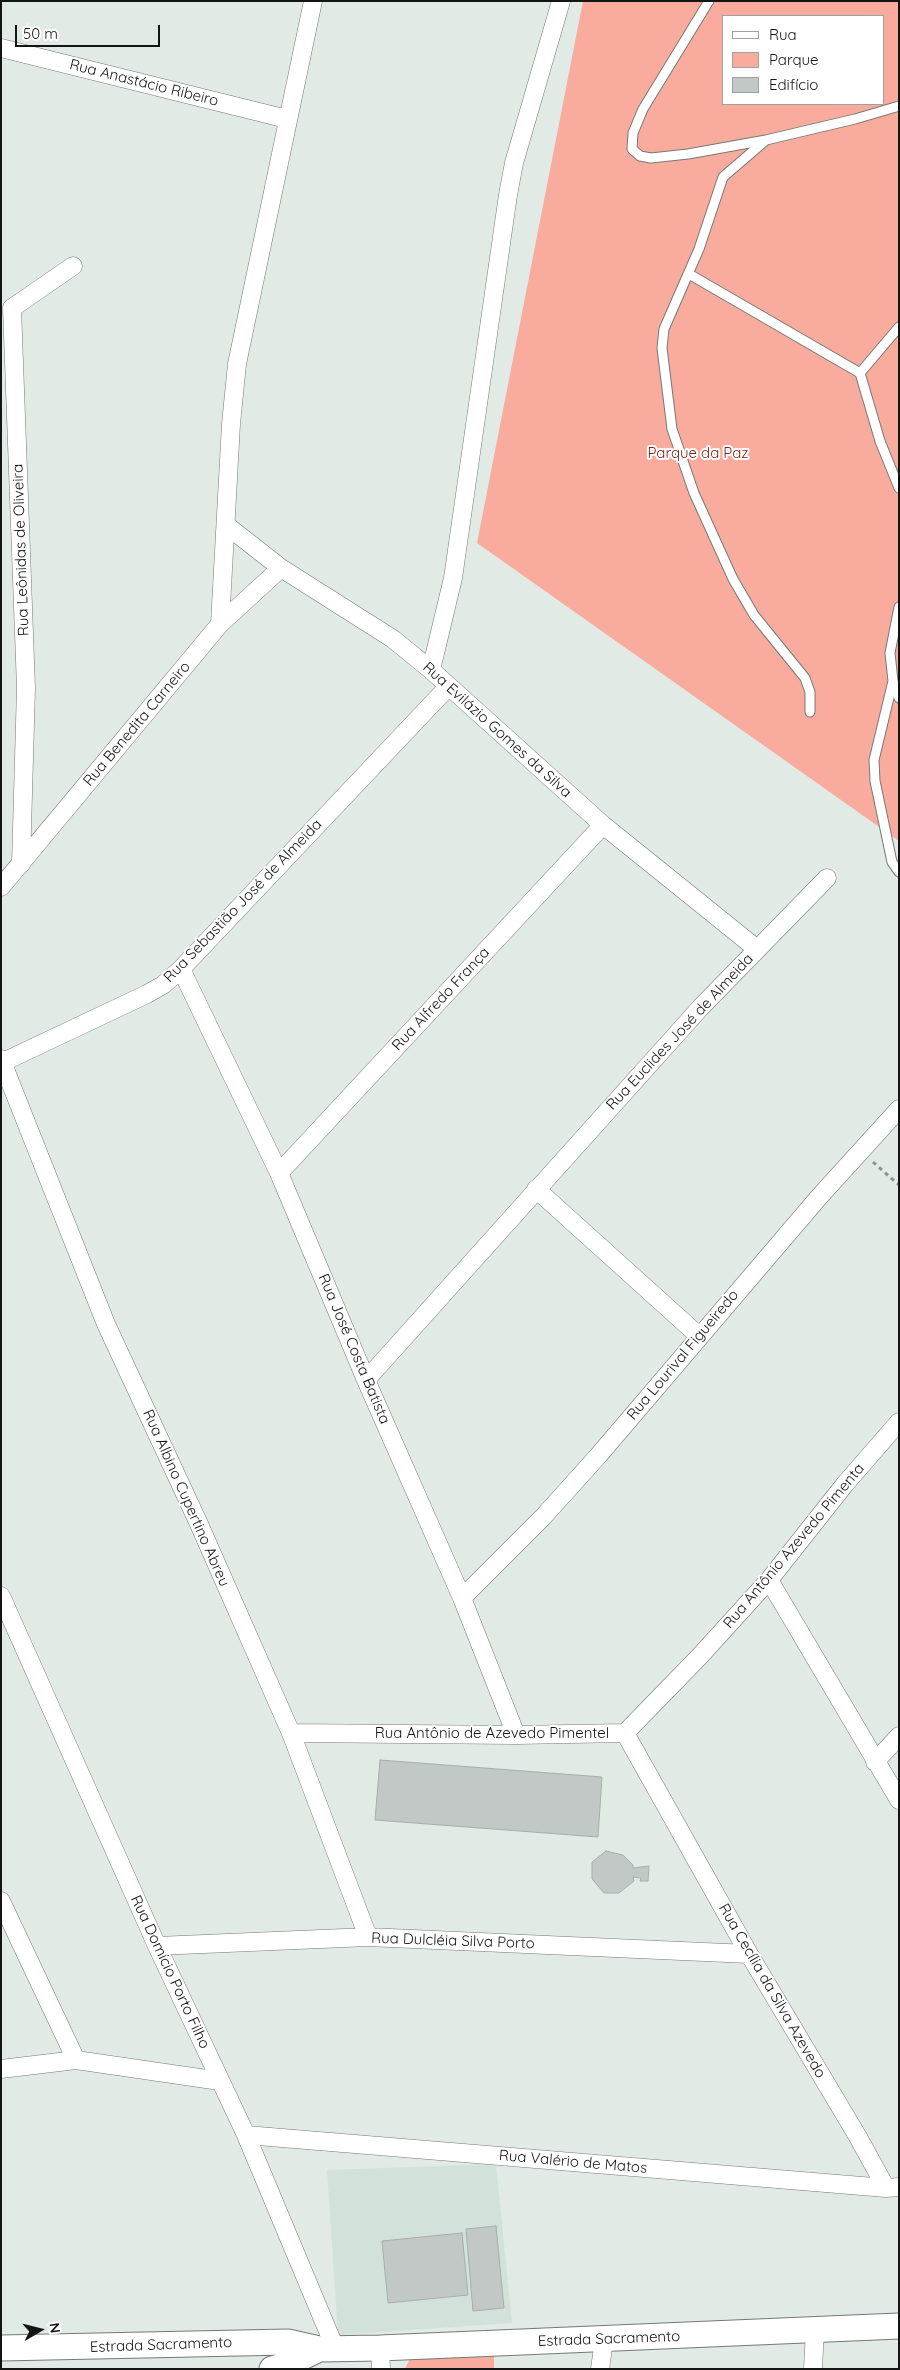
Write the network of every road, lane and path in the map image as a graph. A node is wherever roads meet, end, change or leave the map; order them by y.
1 (313, 1) edge
2 (561, 1) edge
3 (709, 1) edge
4 (1, 48) edge
5 (899, 106) edge
6 (287, 119) junction
7 (766, 140) junction
8 (73, 266) dead end
9 (688, 274) junction
10 (7, 304) edge
11 (899, 327) edge
12 (860, 374) junction
13 (899, 488) edge
14 (226, 525) junction
15 (281, 568) junction
16 (899, 607) edge
17 (220, 624) junction
18 (431, 670) junction
19 (892, 681) junction
20 (448, 687) junction
21 (899, 698) edge
22 (810, 712) dead end
23 (603, 825) junction
24 (21, 864) junction
25 (899, 872) edge
26 (827, 878) dead end
27 (1, 887) edge
28 (757, 949) junction
29 (181, 969) junction
30 (2, 1061) edge
31 (899, 1109) edge
32 (860, 1150) junction
33 (279, 1173) junction
34 (899, 1185) edge
35 (536, 1189) junction
36 (699, 1336) junction
37 (366, 1380) junction
38 (899, 1422) edge
39 (769, 1580) junction
40 (1, 1596) edge
41 (462, 1598) junction
42 (291, 1733) junction
43 (625, 1733) junction
44 (516, 1735) junction
45 (899, 1736) edge
46 (875, 1762) junction
47 (660, 1792) joint
48 (899, 1800) edge
49 (1, 1901) edge
50 (7, 1929) edge
51 (368, 1937) junction
52 (157, 1946) junction
53 (749, 1954) junction
54 (76, 2060) junction
55 (1, 2069) edge
56 (220, 2081) junction
57 (246, 2136) junction
58 (892, 2188) edge
59 (899, 2326) edge
60 (815, 2330) junction
61 (604, 2340) junction
62 (1, 2348) edge
63 (327, 2348) junction
64 (380, 2358) edge
65 (272, 2369) edge
66 (600, 2369) edge
67 (813, 2369) edge

1 - 6 street
2 - 18 street
3 - 7 lane
4 - 6 street, Rua Anastácio Ribeiro
5 - 7 lane
6 - 14 street
7 - 9 lane
8 - 10 street, Rua Leônidas de Oliveira
9 - 12 lane
9 - 22 lane
10 - 24 street, Rua Leônidas de Oliveira
11 - 12 lane
12 - 13 lane
14 - 15 street, Rua Evilázio Gomes da Silva
14 - 17 street
15 - 17 street, Rua Benedita Carneiro
15 - 18 street, Rua Evilázio Gomes da Silva
16 - 19 lane
17 - 24 street, Rua Benedita Carneiro
18 - 20 street, Rua Evilázio Gomes da Silva
19 - 21 lane
19 - 25 lane
20 - 23 street, Rua Evilázio Gomes da Silva
20 - 29 street, Rua Sebastião José de Almeida
23 - 28 street, Rua Evilázio Gomes da Silva
23 - 33 street, Rua Alfredo França
24 - 27 street, Rua Benedita Carneiro
26 - 28 street, Rua Euclides José de Almeida
28 - 35 street, Rua Euclides José de Almeida
29 - 30 street, Rua Sebastião José de Almeida
29 - 33 street, Rua José Costa Batista
30 - 42 street, Rua Albino Cupertino Abreu
31 - 32 street, Rua Lourival Figueiredo
32 - 34 path
32 - 36 street, Rua Lourival Figueiredo
33 - 37 street, Rua José Costa Batista
35 - 36 street
35 - 37 street, Rua Euclides José de Almeida
36 - 41 street, Rua Lourival Figueiredo
37 - 41 street, Rua José Costa Batista
38 - 39 street, Rua Antônio Azevedo Pimenta
39 - 43 street, Rua Antônio Azevedo Pimenta
39 - 46 street
40 - 52 street, Rua Domício Porto Filho
41 - 44 street, Rua José Costa Batista
42 - 44 street, Rua Antônio de Azevedo Pimentel
42 - 51 street, Rua Albino Cupertino Abreu
43 - 44 street, Rua Antônio de Azevedo Pimentel
43 - 47 street, Rua Antônio de Azevedo Pimentel
45 - 46 street
46 - 48 street
47 - 53 street, Rua Cecília da Silva Azevedo
49 - 50 street
50 - 54 street
51 - 52 street, Rua Dulcléia Silva Porto
51 - 53 street, Rua Dulcléia Silva Porto
52 - 56 street, Rua Domício Porto Filho
53 - 58 street, Rua Cecília da Silva Azevedo
54 - 55 street
54 - 56 street
56 - 57 street, Rua Domício Porto Filho
57 - 58 street, Rua Valério de Matos
57 - 63 street, Rua Domício Porto Filho
59 - 60 main road, Estrada Sacramento
60 - 61 main road, Estrada Sacramento
60 - 67 street
61 - 64 main road, Estrada Sacramento
61 - 66 street
62 - 63 main road, Estrada Sacramento
63 - 64 main road, Estrada Sacramento
63 - 65 main road, Estrada Sacramento

